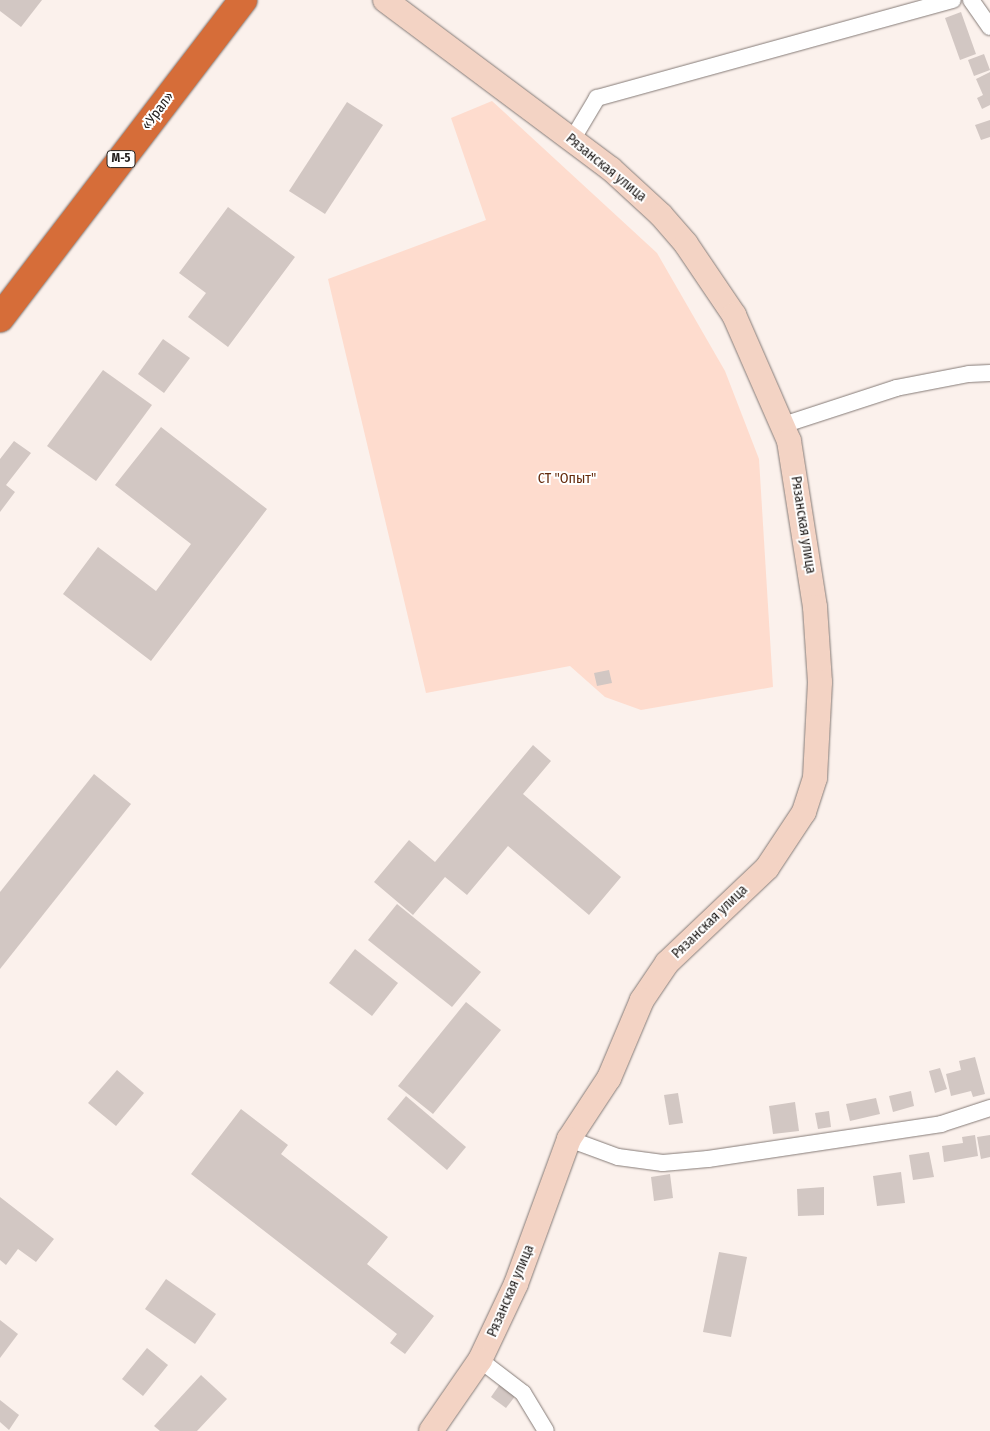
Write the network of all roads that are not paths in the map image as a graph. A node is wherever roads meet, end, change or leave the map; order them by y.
1 (243, 0) edge
2 (385, 0) edge
3 (953, 0) edge
4 (971, 0) edge
5 (990, 27) edge
6 (572, 140) junction
7 (0, 318) edge
8 (990, 373) edge
9 (783, 425) junction
10 (990, 1108) edge
11 (569, 1139) junction
12 (480, 1360) junction
13 (431, 1431) edge
14 (546, 1431) edge

1 - 7 highway, «Урал» / М-5
2 - 6 street, Рязанская улица
3 - 6 street
4 - 5 street
6 - 9 street, Рязанская улица
8 - 9 street
9 - 11 street, Рязанская улица
10 - 11 street
11 - 12 street, Рязанская улица
12 - 13 street, Рязанская улица
12 - 14 street

